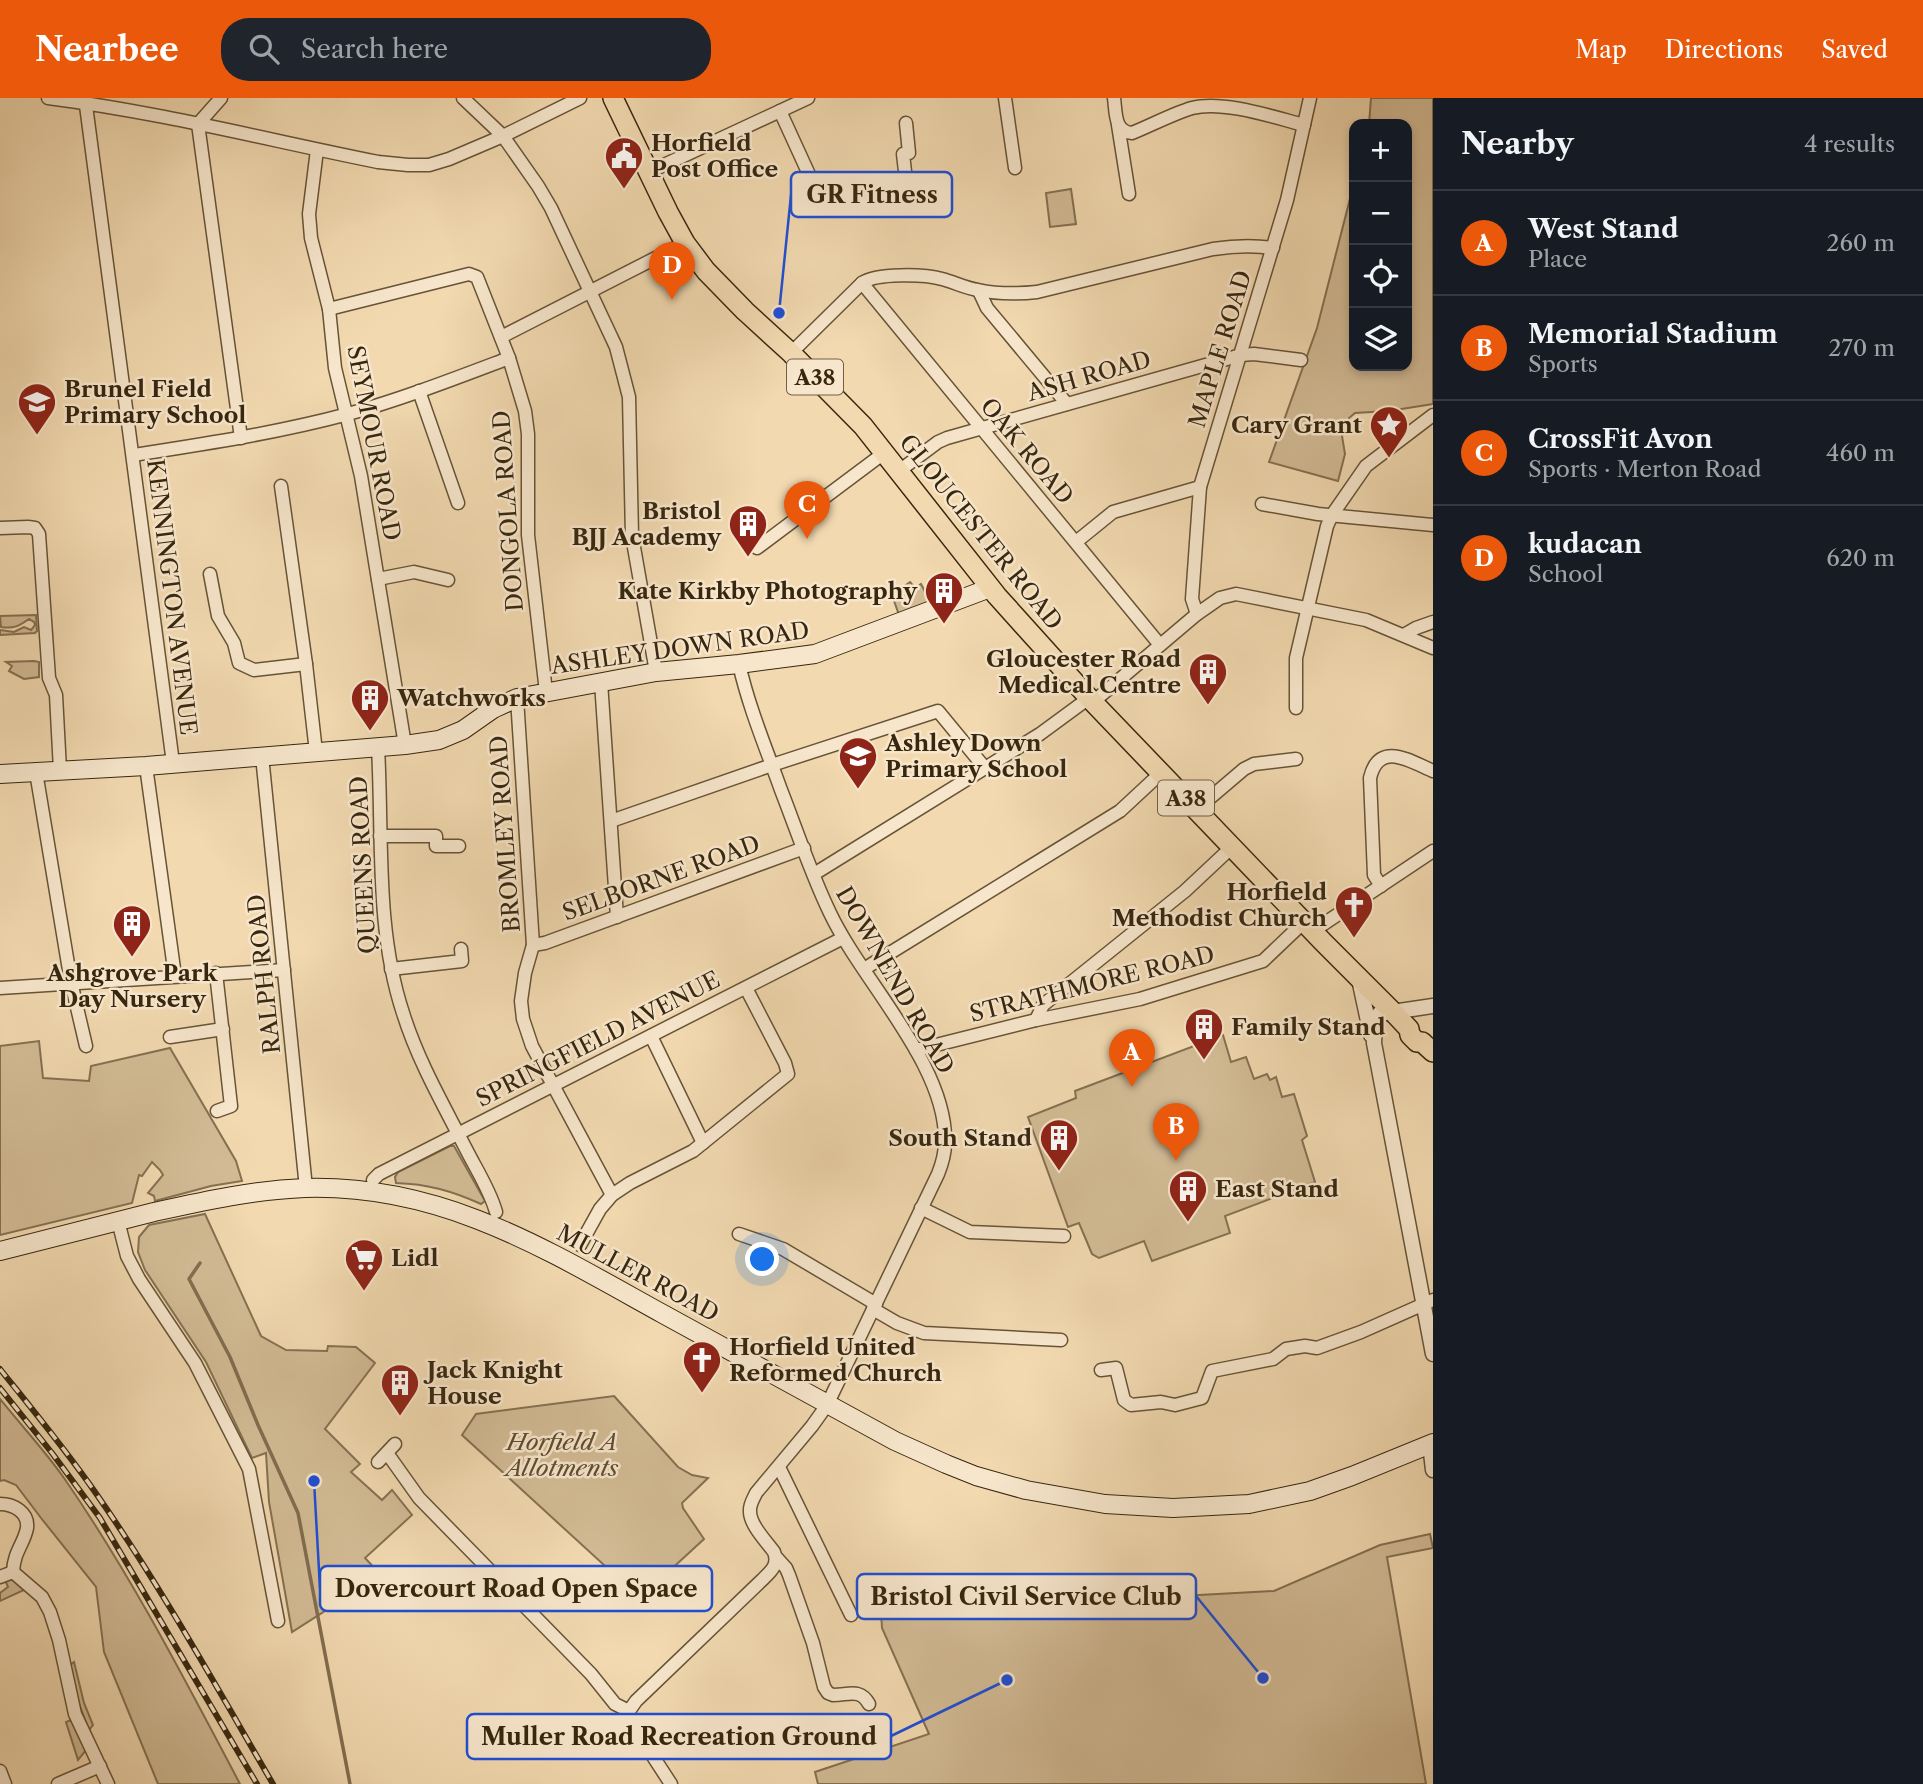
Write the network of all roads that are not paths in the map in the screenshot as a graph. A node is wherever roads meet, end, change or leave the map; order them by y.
1 (48, 98) edge
2 (221, 98) edge
3 (463, 98) edge
4 (580, 98) edge
5 (613, 98) edge
6 (808, 98) edge
7 (1005, 98) edge
8 (1114, 98) edge
9 (1310, 98) edge
10 (85, 100) edge
11 (780, 111) junction
12 (198, 124) junction
13 (905, 124) dead end
14 (1118, 125) junction
15 (1304, 125) junction
16 (502, 136) junction
17 (317, 150) junction
18 (1015, 169) dead end
19 (649, 172) junction
20 (1129, 194) dead end
21 (685, 243) junction
22 (1273, 248) junction
23 (862, 284) junction
24 (590, 291) junction
25 (979, 291) junction
26 (329, 309) junction
27 (501, 337) junction
28 (791, 353) junction
29 (1241, 355) junction
30 (509, 358) junction
31 (1301, 360) dead end
32 (419, 391) junction
33 (1067, 404) junction
34 (347, 414) junction
35 (1433, 415) edge
36 (981, 428) junction
37 (241, 438) junction
38 (884, 453) junction
39 (133, 456) junction
40 (899, 471) junction
41 (281, 486) dead end
42 (1200, 487) junction
43 (458, 503) dead end
44 (1262, 504) dead end
45 (1332, 515) junction
46 (1432, 520) edge
47 (0, 528) edge
48 (1076, 542) junction
49 (757, 548) dead end
50 (210, 574) dead end
51 (378, 579) junction
52 (448, 580) dead end
53 (990, 588) junction
54 (1308, 607) junction
55 (1197, 614) junction
56 (1433, 622) edge
57 (1404, 635) junction
58 (1160, 645) junction
59 (1433, 648) edge
60 (306, 664) junction
61 (739, 664) junction
62 (656, 672) junction
63 (601, 682) junction
64 (546, 692) junction
65 (517, 698) junction
66 (1091, 700) junction
67 (1296, 708) dead end
68 (405, 745) junction
69 (378, 748) junction
70 (316, 752) junction
71 (262, 756) junction
72 (1296, 759) dead end
73 (173, 763) junction
74 (772, 765) junction
75 (146, 766) junction
76 (985, 768) junction
77 (60, 770) junction
78 (1433, 771) edge
79 (36, 772) junction
80 (1162, 772) junction
81 (0, 774) edge
82 (1197, 809) junction
83 (611, 821) junction
84 (380, 836) junction
85 (458, 846) dead end
86 (1233, 846) junction
87 (804, 848) junction
88 (1433, 851) edge
89 (814, 874) junction
90 (1381, 886) junction
91 (618, 917) junction
92 (1308, 927) junction
93 (843, 937) junction
94 (533, 945) junction
95 (461, 950) dead end
96 (391, 969) junction
97 (864, 969) junction
98 (284, 970) junction
99 (216, 974) junction
100 (174, 976) junction
101 (1359, 979) junction
102 (71, 982) junction
103 (0, 988) edge
104 (746, 988) junction
105 (1433, 1006) edge
106 (1394, 1013) junction
107 (1036, 1020) junction
108 (223, 1029) junction
109 (651, 1036) junction
110 (170, 1037) dead end
111 (1421, 1041) edge
112 (1374, 1043) junction
113 (86, 1046) dead end
114 (916, 1050) junction
115 (553, 1085) junction
116 (217, 1111) dead end
117 (458, 1133) junction
118 (703, 1143) junction
119 (373, 1180) dead end
120 (306, 1188) junction
121 (612, 1195) junction
122 (921, 1208) junction
123 (496, 1212) dead end
124 (118, 1221) junction
125 (739, 1234) dead end
126 (1064, 1236) dead end
127 (0, 1251) edge
128 (575, 1254) junction
129 (1429, 1302) edge
130 (875, 1307) junction
131 (1061, 1340) dead end
132 (1433, 1354) edge
133 (1101, 1370) dead end
134 (827, 1405) junction
135 (1432, 1443) edge
136 (387, 1453) dead end
137 (779, 1467) junction
138 (1433, 1470) edge
139 (0, 1504) edge
140 (776, 1557) junction
141 (13, 1572) junction
142 (0, 1577) edge
143 (851, 1615) dead end
144 (278, 1621) dead end
145 (869, 1704) dead end
146 (629, 1711) junction
147 (100, 1766) junction
148 (0, 1771) edge
149 (5, 1784) edge
150 (58, 1784) edge
151 (108, 1784) edge
152 (671, 1784) edge

1 - 10 street
2 - 12 street
3 - 16 street
4 - 16 street
5 - 19 main road, GLOUCESTER ROAD / A38
6 - 11 street
7 - 18 street
8 - 14 street
9 - 15 street, MAPLE ROAD
10 - 12 street
10 - 39 street, KENNINGTON AVENUE
11 - 13 street
11 - 19 street
12 - 17 street
12 - 37 street
14 - 15 street
14 - 20 street
15 - 22 street, MAPLE ROAD
16 - 17 street
16 - 24 street
17 - 26 street, SEYMOUR ROAD
19 - 21 main road, GLOUCESTER ROAD / A38
21 - 24 street
21 - 28 main road, GLOUCESTER ROAD / A38
22 - 25 street
22 - 29 street, MAPLE ROAD
23 - 25 street
23 - 28 street
23 - 36 street, OAK ROAD
24 - 27 street
24 - 62 street
25 - 33 street
26 - 27 street, DONGOLA ROAD
26 - 34 street, SEYMOUR ROAD
27 - 30 street, DONGOLA ROAD
28 - 38 main road, GLOUCESTER ROAD / A38
29 - 31 street, ASH ROAD
29 - 33 street, ASH ROAD
29 - 42 street, MAPLE ROAD
30 - 32 street
30 - 64 street, DONGOLA ROAD
32 - 34 street
32 - 43 street
33 - 36 street, ASH ROAD
34 - 37 street
34 - 51 street, SEYMOUR ROAD
35 - 45 street
36 - 40 street, ASH ROAD
36 - 48 street, OAK ROAD
37 - 39 street
38 - 40 main road, GLOUCESTER ROAD / A38
38 - 49 street
39 - 73 street, KENNINGTON AVENUE
40 - 53 main road, GLOUCESTER ROAD / A38
41 - 60 street
42 - 48 street
42 - 55 street, MAPLE ROAD
44 - 45 street
45 - 46 street
45 - 54 street
47 - 77 street
48 - 58 street, OAK ROAD
50 - 60 street
51 - 52 street
51 - 68 street, SEYMOUR ROAD
53 - 61 main road, ASHLEY DOWN ROAD
53 - 66 main road, GLOUCESTER ROAD / A38
54 - 55 street
54 - 57 street
54 - 67 street
55 - 58 street
56 - 57 street
57 - 59 street
58 - 66 street
60 - 70 street
61 - 62 main road, ASHLEY DOWN ROAD
61 - 74 street, DOWNEND ROAD
62 - 63 main road, ASHLEY DOWN ROAD
63 - 64 main road, ASHLEY DOWN ROAD
63 - 83 street
64 - 65 main road, ASHLEY DOWN ROAD
65 - 68 main road, ASHLEY DOWN ROAD
65 - 94 street, BROMLEY ROAD
66 - 76 street
66 - 80 main road, GLOUCESTER ROAD / A38
68 - 69 main road, ASHLEY DOWN ROAD
69 - 70 main road, ASHLEY DOWN ROAD
69 - 84 street, QUEENS ROAD
70 - 71 main road, ASHLEY DOWN ROAD
71 - 73 main road, ASHLEY DOWN ROAD
71 - 98 street, RALPH ROAD
72 - 82 street
73 - 75 main road, ASHLEY DOWN ROAD
74 - 76 street
74 - 83 street
74 - 87 street, DOWNEND ROAD
75 - 77 main road, ASHLEY DOWN ROAD
75 - 100 street
76 - 89 street
77 - 79 main road, ASHLEY DOWN ROAD
78 - 90 street
79 - 81 main road, ASHLEY DOWN ROAD
79 - 102 street
80 - 82 main road, GLOUCESTER ROAD / A38
80 - 97 street
82 - 86 main road, GLOUCESTER ROAD / A38
83 - 91 street
84 - 85 street
84 - 96 street, QUEENS ROAD
86 - 92 main road, GLOUCESTER ROAD / A38
86 - 107 street
87 - 89 street, DOWNEND ROAD
87 - 91 street, SELBORNE ROAD
88 - 90 street, STRATHMORE ROAD
89 - 93 street, DOWNEND ROAD
90 - 92 street, STRATHMORE ROAD
91 - 94 street, SELBORNE ROAD
92 - 101 main road, GLOUCESTER ROAD / A38
92 - 107 street, STRATHMORE ROAD
93 - 97 street, DOWNEND ROAD
93 - 104 street, SPRINGFIELD AVENUE
94 - 115 street, BROMLEY ROAD
95 - 96 street
96 - 117 street, QUEENS ROAD
97 - 114 street, DOWNEND ROAD
98 - 99 street
98 - 120 street, RALPH ROAD
99 - 100 street
99 - 108 street
100 - 102 street
101 - 106 main road, GLOUCESTER ROAD / A38
101 - 112 street
102 - 103 street
102 - 113 street
104 - 109 street, SPRINGFIELD AVENUE
104 - 118 street
105 - 106 street
106 - 111 main road, GLOUCESTER ROAD / A38
106 - 112 street
107 - 114 street, STRATHMORE ROAD
108 - 110 street
108 - 116 street
109 - 115 street, SPRINGFIELD AVENUE
109 - 118 street
112 - 129 street
114 - 122 street, DOWNEND ROAD
115 - 117 street, SPRINGFIELD AVENUE
115 - 121 street, BROMLEY ROAD
117 - 119 street, SPRINGFIELD AVENUE
117 - 123 street, QUEENS ROAD
118 - 121 street
120 - 124 main road, MULLER ROAD
120 - 128 main road, MULLER ROAD
121 - 128 street
122 - 126 street
122 - 130 street, DOWNEND ROAD
124 - 127 main road, MULLER ROAD
124 - 144 street
125 - 130 street
128 - 134 main road, MULLER ROAD
129 - 132 street
129 - 133 street
130 - 131 street
130 - 134 street, DOWNEND ROAD
134 - 135 main road, MULLER ROAD
134 - 137 street, DOWNEND ROAD
135 - 138 street
136 - 146 street
137 - 140 street, DOWNEND ROAD
137 - 143 street
139 - 141 street
140 - 145 street
140 - 146 street
141 - 142 street
141 - 147 street
146 - 152 street
147 - 150 street
147 - 151 street
148 - 149 street

